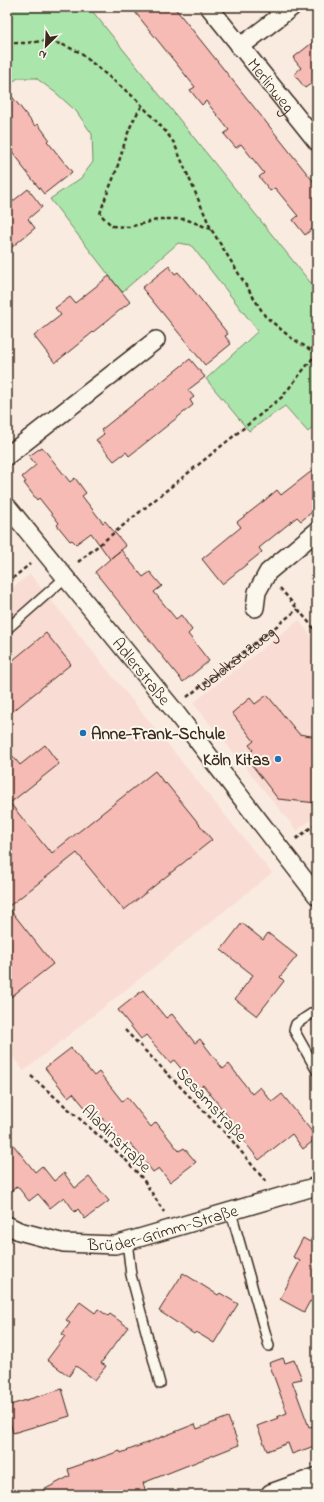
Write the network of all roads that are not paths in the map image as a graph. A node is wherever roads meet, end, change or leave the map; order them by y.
1 (209, 7) edge
2 (281, 10) edge
3 (240, 47) junction
4 (317, 142) edge
5 (156, 340) dead end
6 (7, 456) edge
7 (7, 506) edge
8 (317, 531) edge
9 (65, 575) junction
10 (255, 608) dead end
11 (7, 629) edge
12 (317, 896) edge
13 (317, 1010) edge
14 (317, 1071) edge
15 (317, 1186) edge
16 (231, 1212) junction
17 (7, 1225) edge
18 (127, 1241) junction
19 (269, 1346) dead end
20 (160, 1384) dead end
21 (317, 1479) edge
22 (272, 1495) edge

1 - 3 street, Merlinweg
2 - 3 street, Merlinweg
3 - 4 street, Merlinweg
5 - 6 street
7 - 9 street, Adlerstraße
8 - 10 street, Waldkauzweg
9 - 11 lane
9 - 12 street, Adlerstraße
13 - 14 lane
15 - 16 street, Brüder-Grimm-Straße
16 - 18 street, Brüder-Grimm-Straße
16 - 19 lane
17 - 18 street, Brüder-Grimm-Straße
18 - 20 lane
21 - 22 main road

